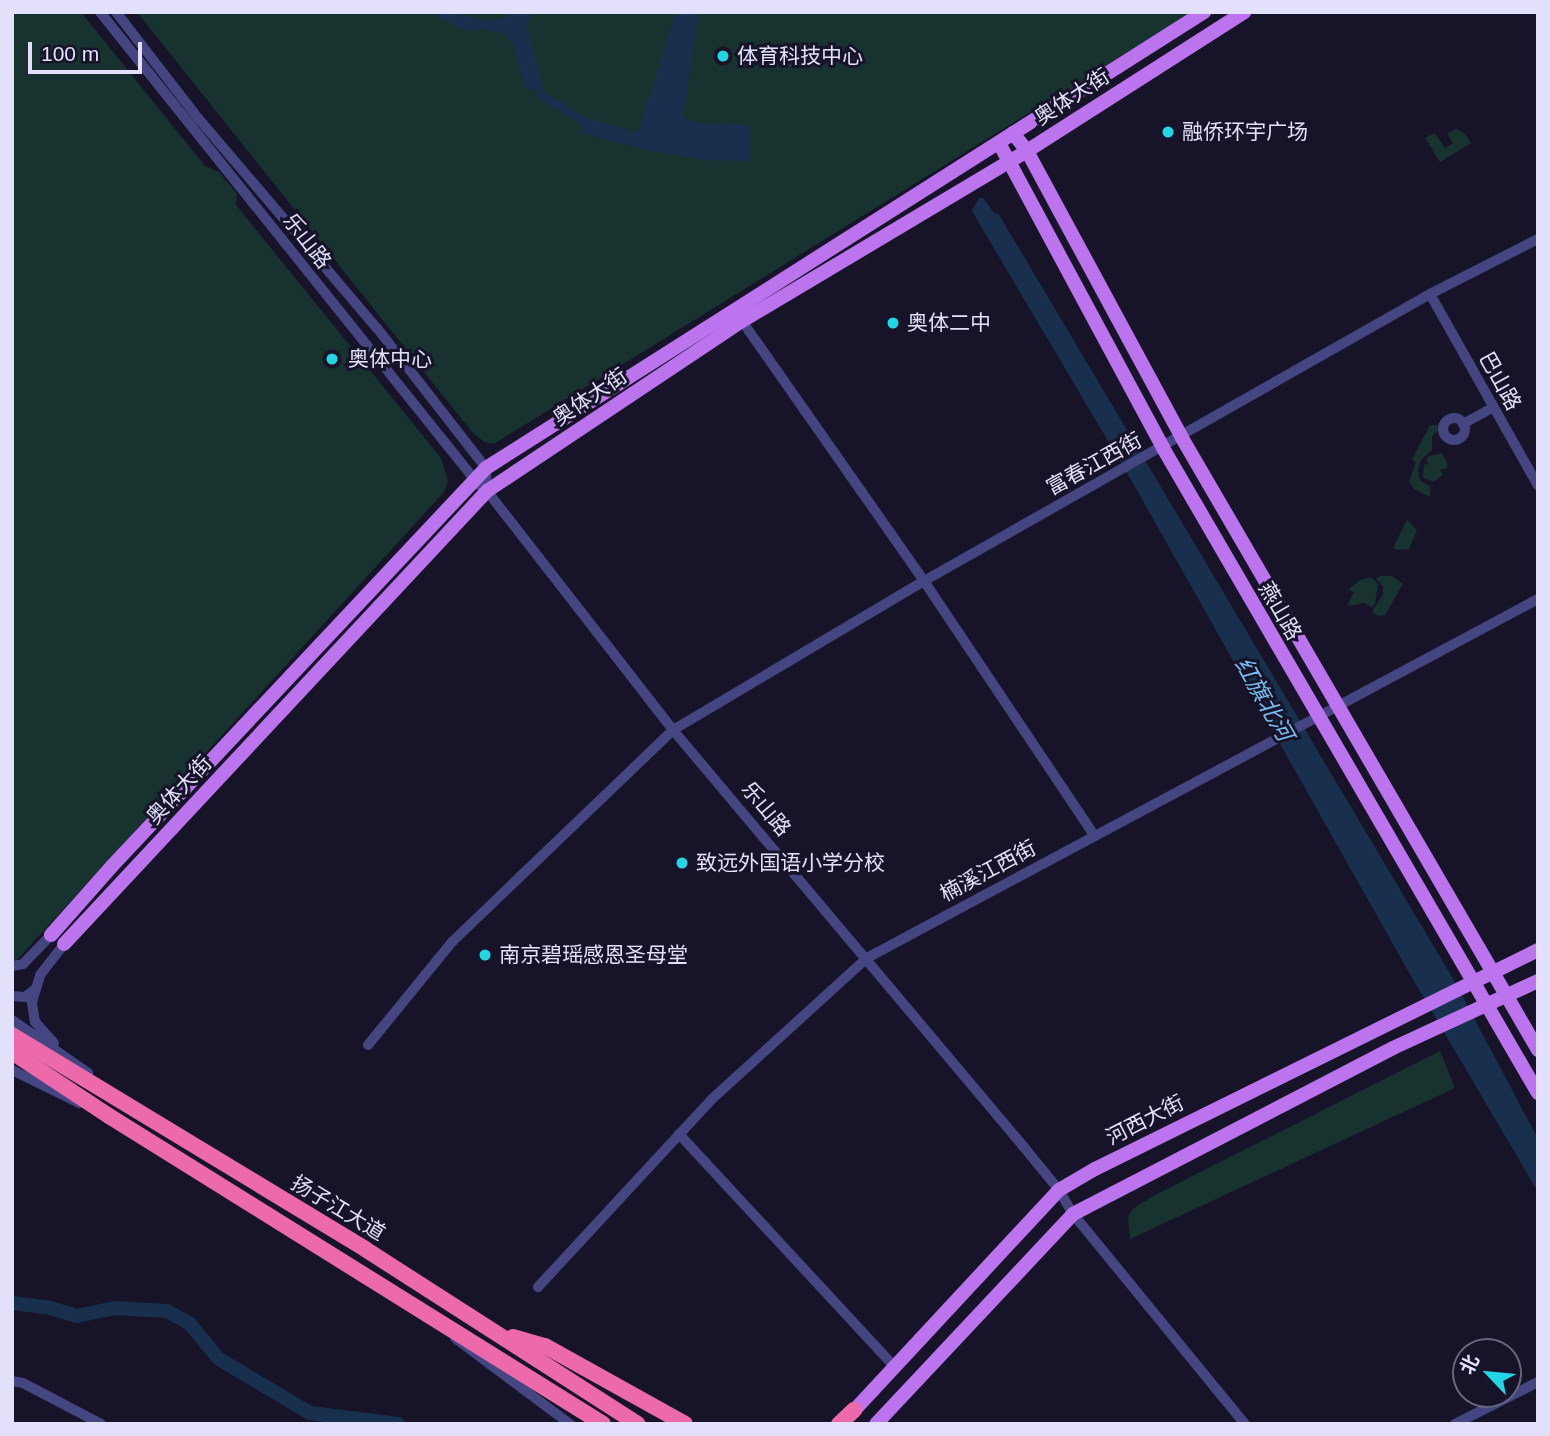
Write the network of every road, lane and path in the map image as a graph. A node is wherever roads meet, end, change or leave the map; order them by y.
1 (100, 12) edge
2 (116, 12) edge
3 (1204, 12) edge
4 (1244, 12) edge
5 (1013, 133) junction
6 (999, 142) junction
7 (1027, 151) junction
8 (1009, 161) junction
9 (1538, 239) edge
10 (1430, 294) junction
11 (742, 321) junction
12 (1492, 408) junction
13 (1463, 424) dead end
14 (1182, 438) junction
15 (1163, 448) junction
16 (486, 468) junction
17 (474, 482) junction
18 (1538, 486) edge
19 (487, 491) junction
20 (924, 582) junction
21 (1538, 600) edge
22 (1336, 707) junction
23 (1317, 717) junction
24 (673, 730) junction
25 (1094, 836) junction
26 (51, 935) joint
27 (64, 944) joint
28 (1538, 950) edge
29 (867, 958) junction
30 (18, 965) edge
31 (1493, 972) junction
32 (12, 974) edge
33 (1538, 981) edge
34 (1474, 982) junction
35 (34, 990) junction
36 (12, 996) edge
37 (1507, 996) junction
38 (1488, 1006) junction
39 (12, 1020) edge
40 (12, 1035) edge
41 (368, 1045) dead end
42 (1538, 1050) edge
43 (12, 1052) edge
44 (12, 1070) edge
45 (85, 1071) junction
46 (1538, 1093) edge
47 (109, 1116) junction
48 (679, 1134) junction
49 (188, 1142) junction
50 (1059, 1190) junction
51 (1073, 1214) junction
52 (538, 1287) dead end
53 (437, 1323) junction
54 (499, 1334) junction
55 (894, 1366) junction
56 (12, 1381) edge
57 (1538, 1382) edge
58 (854, 1410) joint
59 (101, 1424) edge
60 (570, 1424) edge
61 (603, 1424) edge
62 (638, 1424) edge
63 (685, 1424) edge
64 (841, 1424) edge
65 (876, 1424) edge
66 (1244, 1424) edge
67 (1455, 1424) edge

1 - 17 street, 乐山路
2 - 16 street, 乐山路
3 - 5 main road, 奥体大街
4 - 7 main road, 奥体大街
5 - 6 main road, 奥体大街
5 - 7 main road, 燕山路
6 - 8 main road, 燕山路
6 - 16 main road, 奥体大街
7 - 8 main road, 奥体大街
7 - 14 main road, 燕山路
8 - 11 main road, 奥体大街
8 - 15 main road, 燕山路
9 - 10 street, 富春江西街
10 - 12 street, 巴山路
10 - 14 street, 富春江西街
11 - 19 main road, 奥体大街
11 - 20 street
12 - 13 street
12 - 18 street, 巴山路
14 - 15 street, 富春江西街
14 - 22 main road, 燕山路
15 - 20 street, 富春江西街
15 - 23 main road, 燕山路
16 - 17 main road, 奥体大街
16 - 19 street
17 - 19 street, 乐山路
17 - 26 main road, 奥体大街
19 - 24 street, 乐山路
19 - 27 main road, 奥体大街
20 - 24 street, 富春江西街
20 - 25 street
21 - 22 street, 楠溪江西街
22 - 23 street, 楠溪江西街
22 - 31 main road, 燕山路
23 - 25 street, 楠溪江西街
23 - 34 main road, 燕山路
24 - 29 street, 乐山路
24 - 41 street, 富春江西街
25 - 29 street, 楠溪江西街
26 - 30 street
27 - 35 street
28 - 31 main road, 河西大街
29 - 48 street, 楠溪江西街
29 - 50 street, 乐山路
30 - 32 street
31 - 34 main road, 河西大街
31 - 37 main road, 燕山路
33 - 37 main road
34 - 38 main road, 燕山路
34 - 50 main road, 河西大街
35 - 36 street
35 - 45 street
37 - 38 main road
37 - 42 main road, 燕山路
38 - 46 main road, 燕山路
38 - 51 main road
39 - 45 street
40 - 49 highway, 扬子江大道
43 - 47 highway, 扬子江大道
44 - 47 street
45 - 49 street
47 - 53 highway, 扬子江大道
48 - 52 street, 楠溪江西街
48 - 55 street
49 - 54 highway, 扬子江大道
50 - 51 street, 乐山路
50 - 55 main road, 河西大街
51 - 65 main road
51 - 66 street, 乐山路
53 - 60 street, 扬子江大道
53 - 61 highway, 扬子江大道
54 - 62 highway, 扬子江大道
54 - 63 highway
55 - 58 main road, 河西大街
56 - 59 street
57 - 67 street
58 - 64 highway

